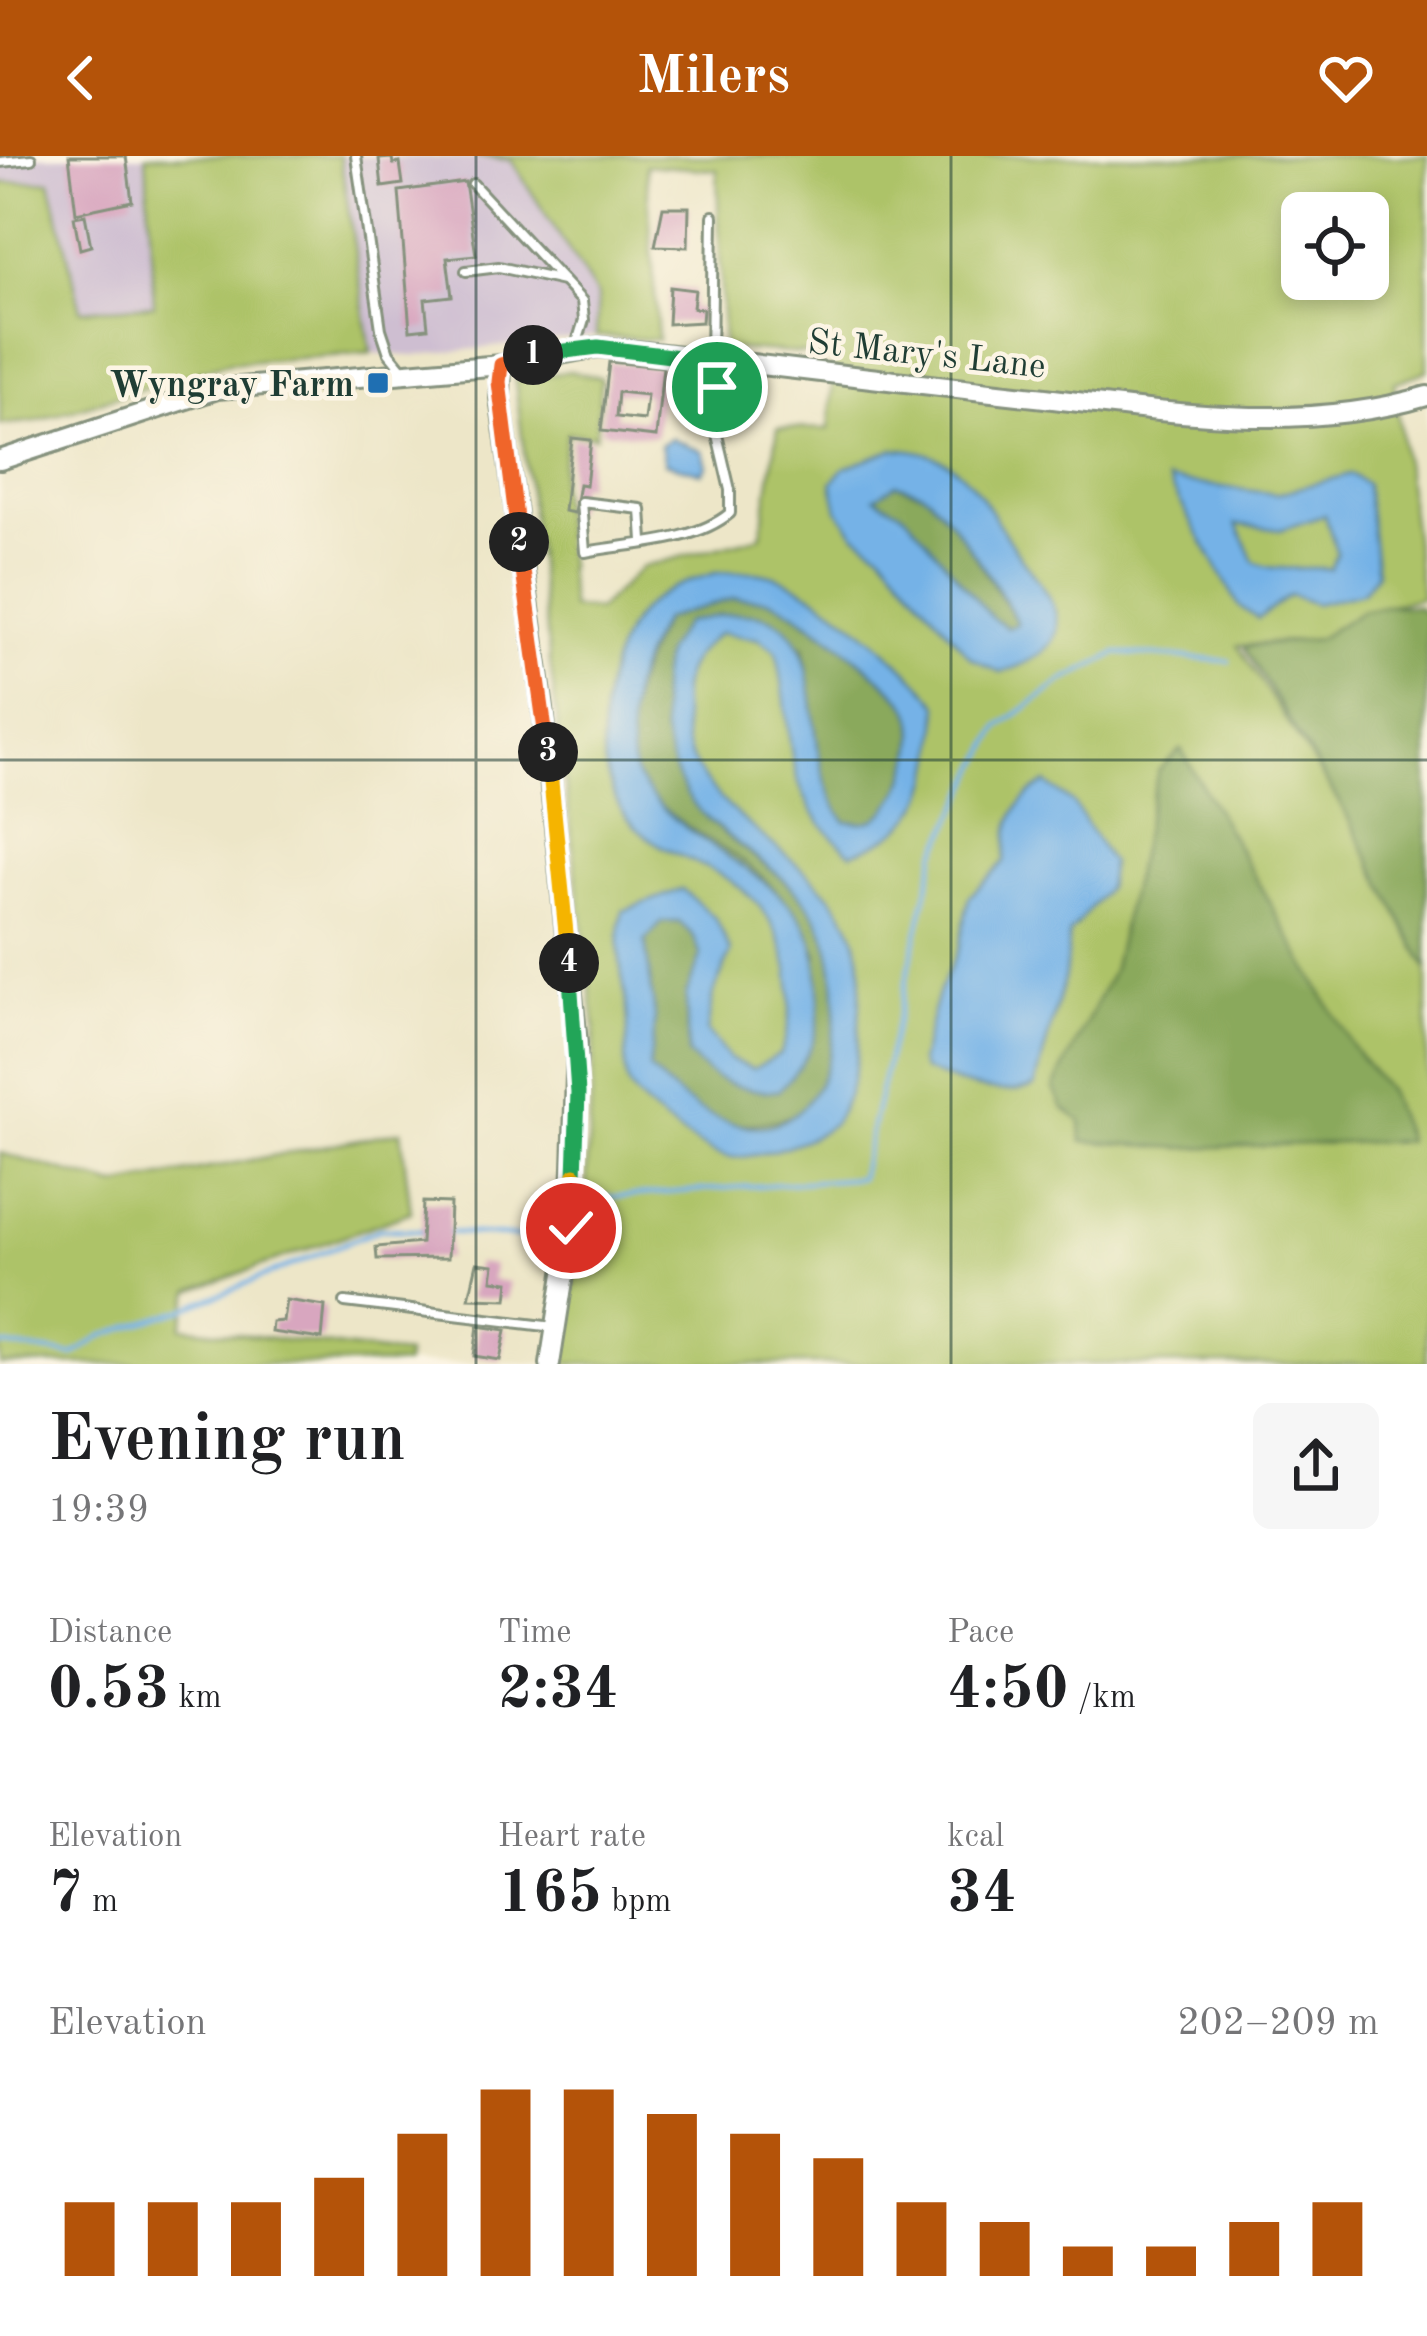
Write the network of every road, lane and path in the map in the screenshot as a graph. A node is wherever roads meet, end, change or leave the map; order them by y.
1 (356, 156) edge
2 (31, 159) edge
3 (0, 162) edge
4 (473, 184) dead end
5 (713, 216) dead end
6 (466, 271) dead end
7 (565, 281) junction
8 (575, 349) junction
9 (715, 362) junction
10 (501, 365) junction
11 (402, 369) junction
12 (1427, 396) edge
13 (0, 460) edge
14 (644, 541) junction
15 (345, 1302) dead end
16 (556, 1328) junction
17 (550, 1364) edge

1 - 11 lane
2 - 3 lane
4 - 7 lane
5 - 9 lane
6 - 7 lane
7 - 8 lane
8 - 9 main road, St Mary's Lane
8 - 10 main road, St Mary's Lane
9 - 12 main road, St Mary's Lane
9 - 14 lane
10 - 11 main road, St Mary's Lane
10 - 16 main road
11 - 13 main road, St Mary's Lane
14 - 14 lane
15 - 16 lane
16 - 17 main road

